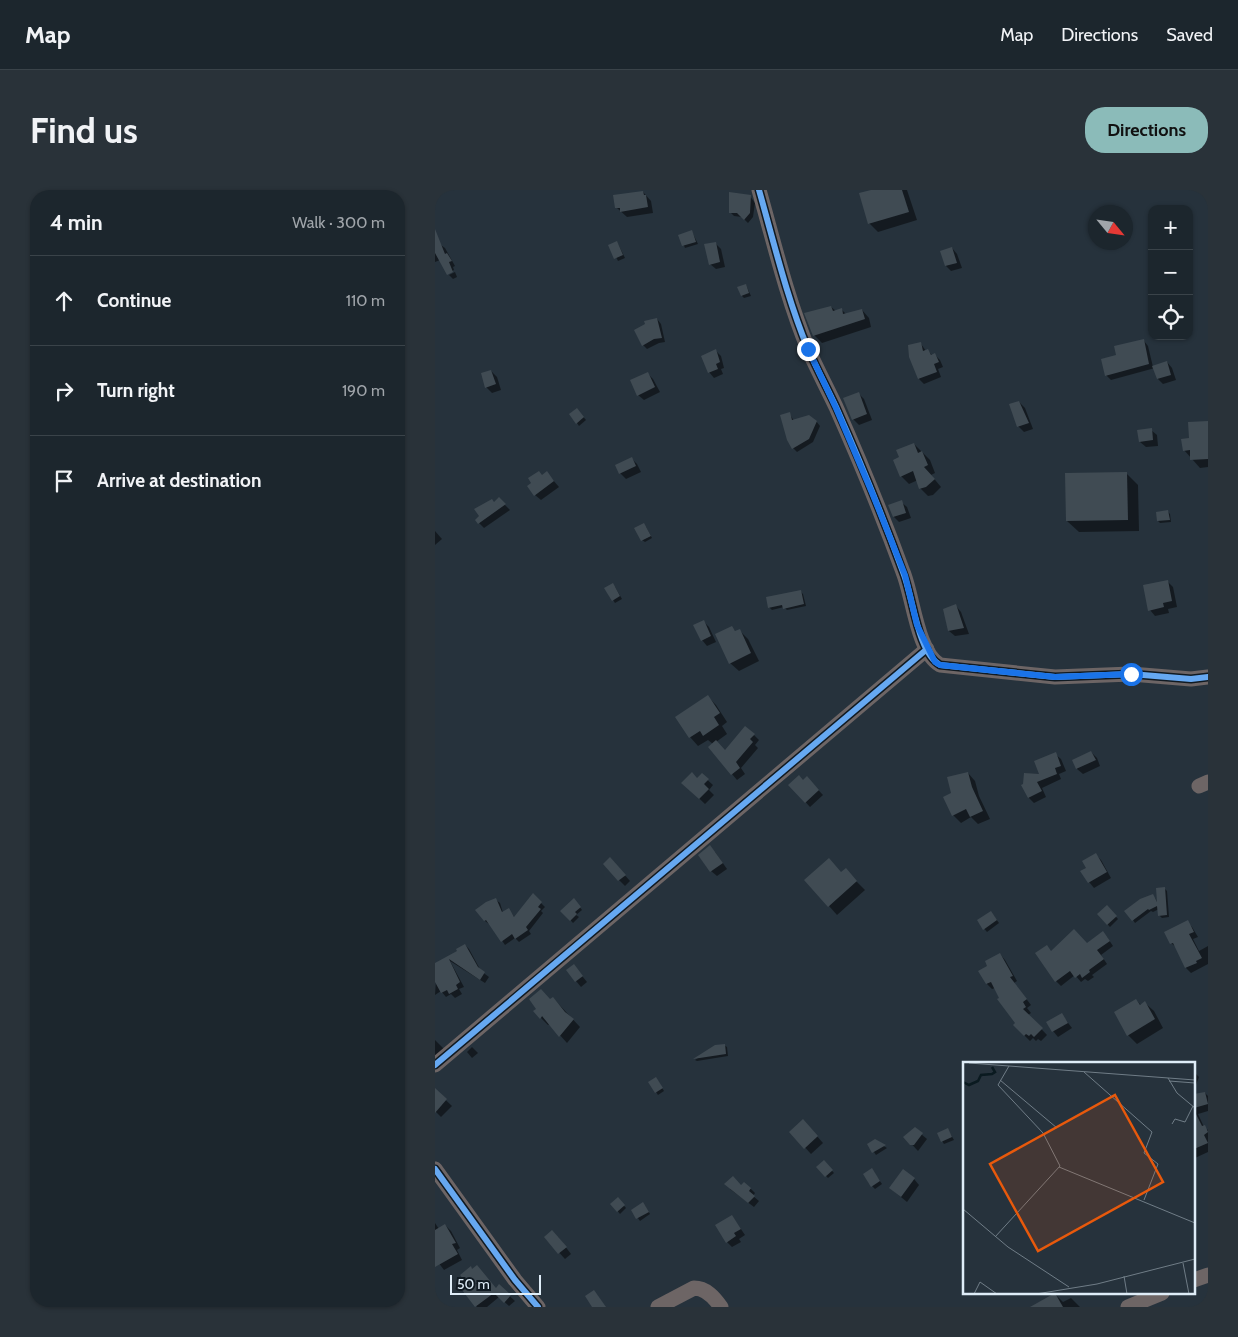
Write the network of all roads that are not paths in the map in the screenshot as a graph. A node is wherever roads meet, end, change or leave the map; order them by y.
1 (759, 190) edge
2 (927, 649) junction
3 (1208, 676) edge
4 (435, 1065) edge
5 (435, 1169) edge
6 (1208, 1275) edge
7 (1195, 1280) edge
8 (1160, 1294) edge
9 (538, 1307) edge
10 (658, 1307) edge
11 (721, 1307) edge
12 (1127, 1307) edge

1 - 2 street
2 - 3 street
2 - 4 street
5 - 9 street
6 - 7 street
8 - 12 street
10 - 11 street

